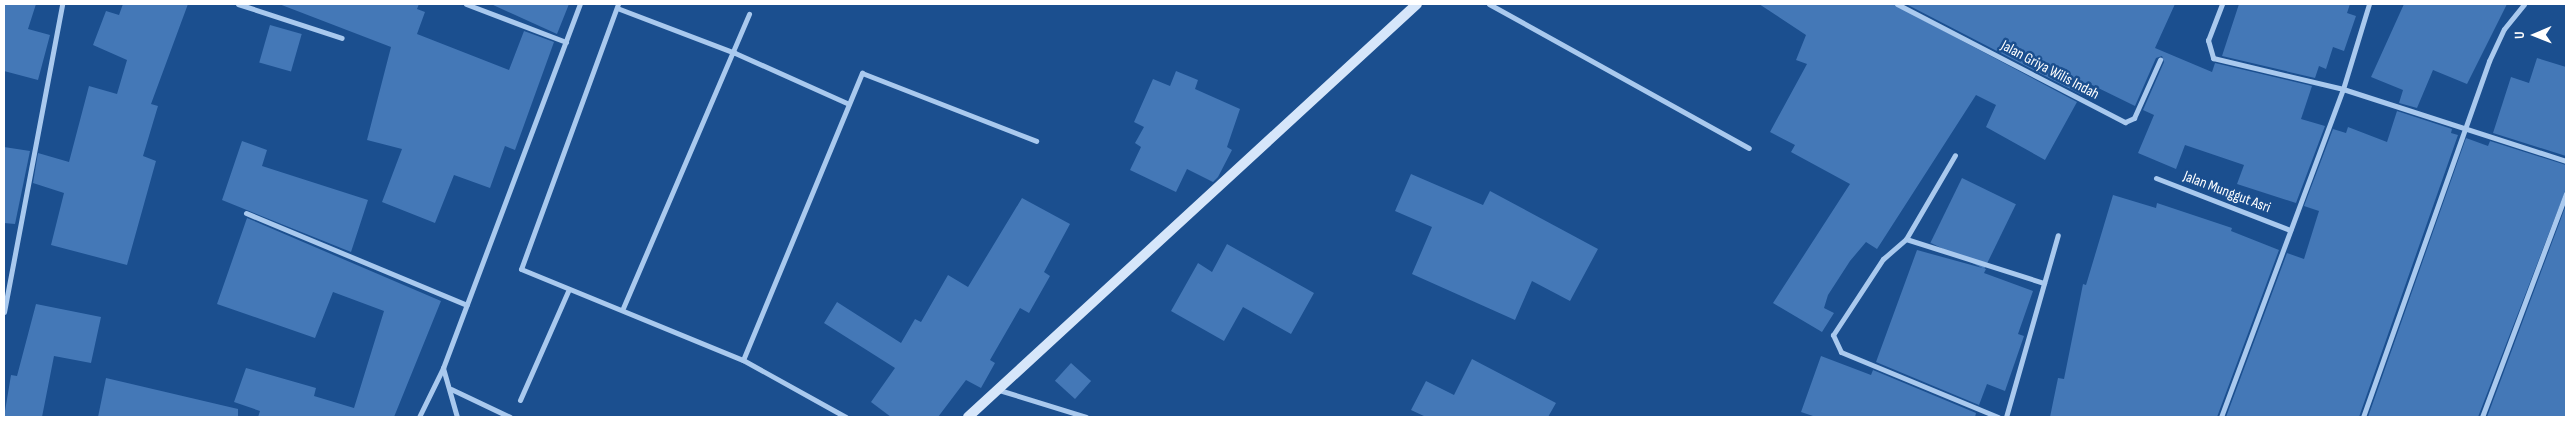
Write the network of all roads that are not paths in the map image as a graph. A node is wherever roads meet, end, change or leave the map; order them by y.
1 (62, 4) edge
2 (238, 4) edge
3 (466, 4) edge
4 (580, 4) edge
5 (1417, 4) edge
6 (1489, 4) edge
7 (1897, 4) edge
8 (2222, 4) edge
9 (2369, 4) edge
10 (2524, 4) edge
11 (617, 6) edge
12 (749, 14) dead end
13 (342, 38) dead end
14 (566, 42) junction
15 (735, 53) junction
16 (2160, 60) dead end
17 (2343, 89) junction
18 (847, 103) junction
19 (2466, 127) junction
20 (1036, 141) dead end
21 (1749, 148) dead end
22 (1955, 155) dead end
23 (2566, 161) edge
24 (2156, 178) dead end
25 (2566, 193) edge
26 (246, 213) dead end
27 (2290, 230) junction
28 (2058, 236) dead end
29 (1906, 239) junction
30 (2044, 283) junction
31 (569, 289) junction
32 (466, 304) junction
33 (623, 308) junction
34 (4, 312) edge
35 (743, 360) junction
36 (443, 368) junction
37 (450, 389) junction
38 (999, 390) junction
39 (520, 400) dead end
40 (419, 417) edge
41 (457, 417) edge
42 (510, 417) edge
43 (846, 417) edge
44 (968, 417) edge
45 (1086, 417) edge
46 (1998, 417) edge
47 (2006, 417) edge
48 (2221, 417) edge
49 (2363, 417) edge
50 (2482, 417) edge

1 - 34 street
2 - 13 street
3 - 14 street
4 - 14 street
5 - 38 main road
6 - 21 street
7 - 16 street, Jalan Griya Wilis Indah
8 - 17 street
9 - 17 street
10 - 19 street
11 - 15 street
11 - 31 street
12 - 15 street
14 - 32 street
15 - 18 street
15 - 33 street
17 - 19 street
17 - 27 street
18 - 20 street
18 - 35 street
19 - 23 street
19 - 49 street
22 - 29 street
24 - 27 street, Jalan Munggut Asri
25 - 50 street
26 - 32 street
27 - 48 street
28 - 30 street
29 - 30 street
29 - 46 street
30 - 47 street
31 - 33 street
31 - 39 street
32 - 36 street
33 - 35 street
35 - 43 street
36 - 37 street
36 - 40 street
37 - 41 street
37 - 42 street
38 - 44 main road
38 - 45 street

